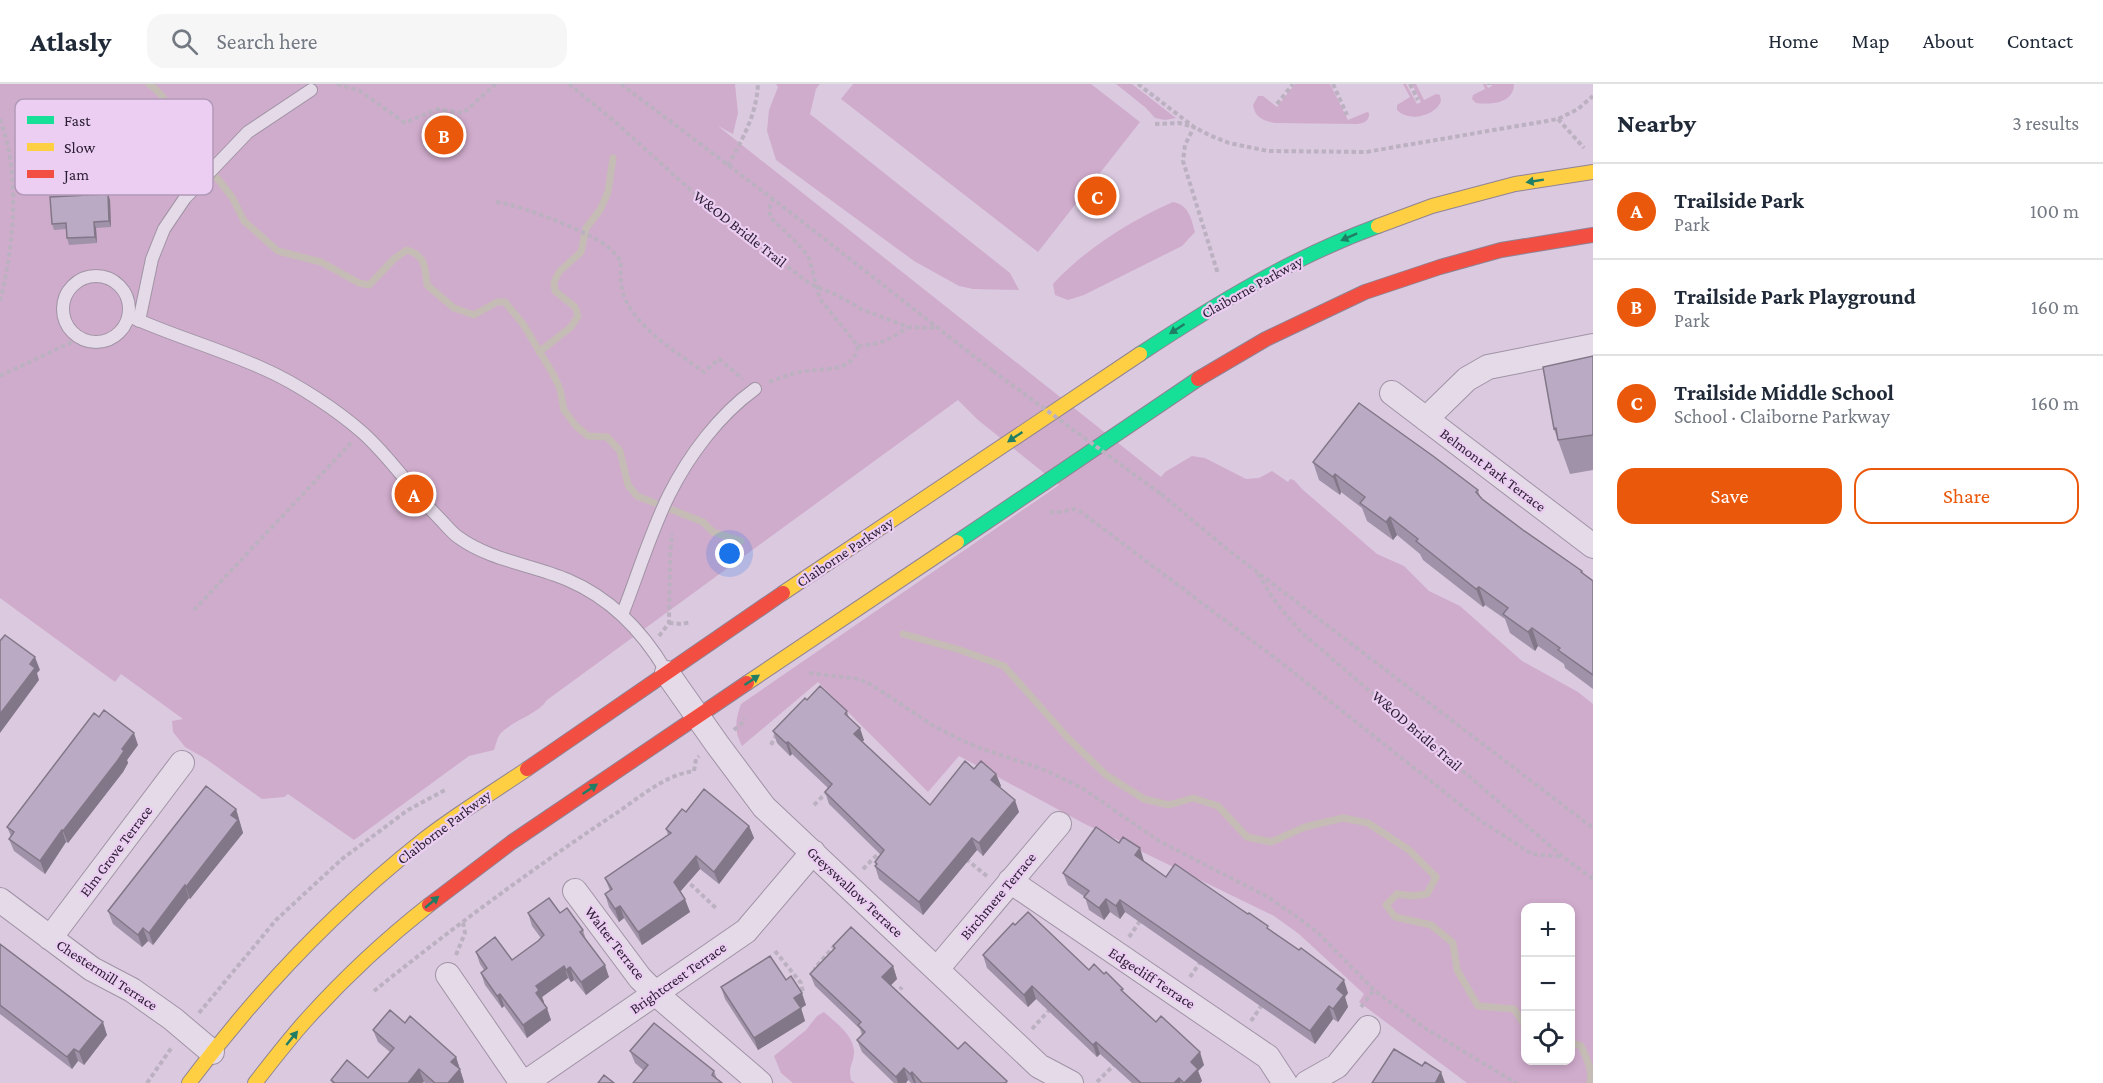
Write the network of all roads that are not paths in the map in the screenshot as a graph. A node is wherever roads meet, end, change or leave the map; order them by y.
1 (311, 90) dead end
2 (213, 169) edge
3 (1593, 172) edge
4 (188, 195) edge
5 (1593, 235) edge
6 (134, 319) junction
7 (1593, 346) edge
8 (755, 389) road end
9 (1392, 393) dead end
10 (1426, 419) junction
11 (1593, 546) edge
12 (622, 615) junction
13 (667, 672) junction
14 (699, 716) junction
15 (182, 763) dead end
16 (1059, 824) dead end
17 (813, 852) junction
18 (1001, 880) junction
19 (575, 891) dead end
20 (0, 900) edge
21 (50, 938) junction
22 (937, 969) junction
23 (448, 975) road end
24 (655, 993) junction
25 (1364, 1018) road end
26 (212, 1052) junction
27 (189, 1083) edge
28 (255, 1083) edge
29 (524, 1083) edge
30 (760, 1083) edge
31 (1071, 1083) edge
32 (1285, 1083) edge
33 (1306, 1083) edge

1 - 2 lane
3 -> 13 main road, Claiborne Parkway
4 - 6 lane
14 -> 5 main road
6 - 6 lane
6 - 12 lane
7 - 10 street
8 - 12 lane
9 - 10 street, Belmont Park Terrace
10 - 11 street, Belmont Park Terrace
12 - 13 lane
13 - 14 street, Greyswallow Terrace
13 - 26 main road, Claiborne Parkway
14 - 17 street, Greyswallow Terrace
28 -> 14 main road
15 - 21 street, Elm Grove Terrace
16 - 18 street, Birchmere Terrace
17 - 22 street, Greyswallow Terrace
17 - 24 street, Brightcrest Terrace
18 - 22 street, Birchmere Terrace
18 - 32 street, Edgecliff Terrace
19 - 24 street, Walter Terrace
20 - 21 street, Chestermill Terrace
21 - 26 street, Chestermill Terrace
22 - 31 street, Greyswallow Terrace
23 - 29 street
24 - 29 street, Brightcrest Terrace
24 - 30 street, Walter Terrace
25 - 33 street
26 - 27 main road, Claiborne Parkway

